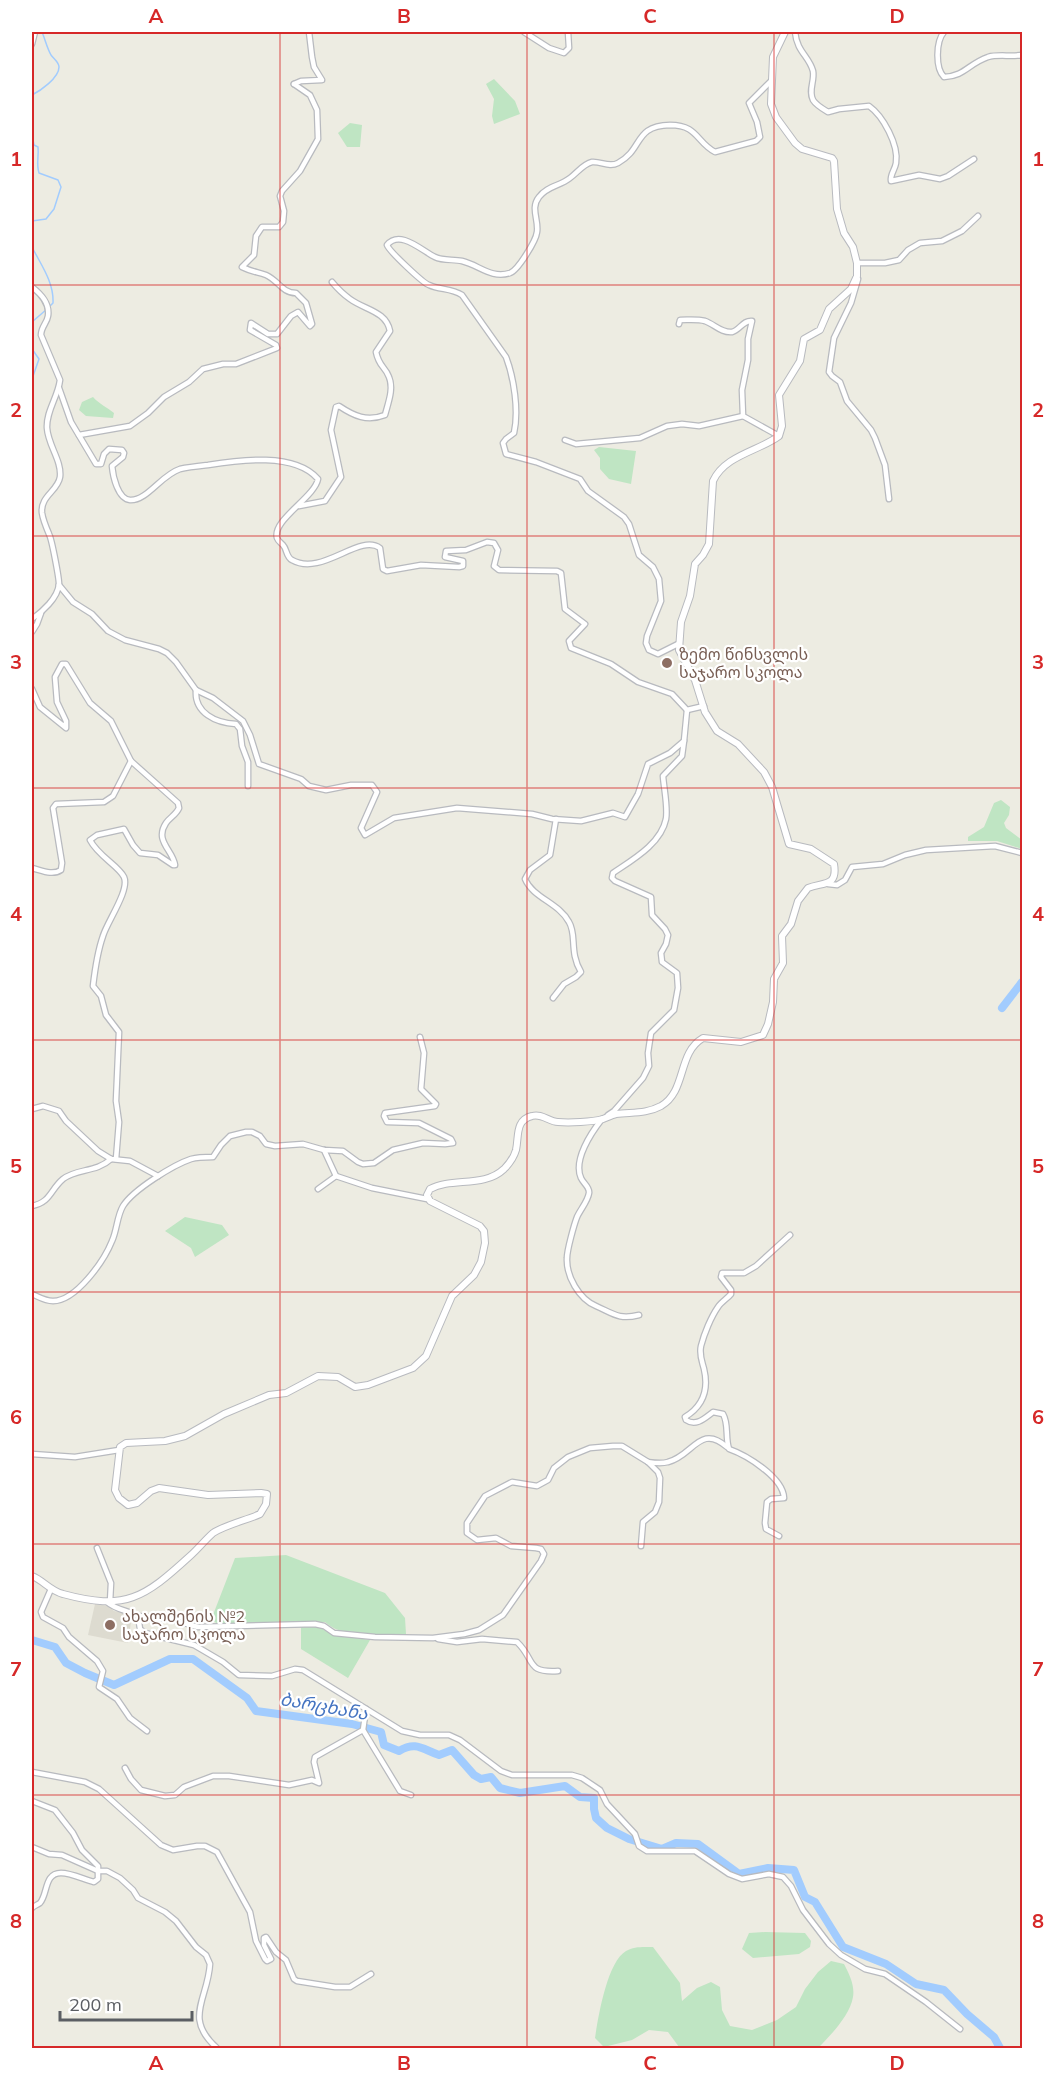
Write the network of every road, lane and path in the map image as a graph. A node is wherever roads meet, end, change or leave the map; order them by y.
1 (35, 32) edge
2 (309, 32) edge
3 (524, 32) edge
4 (568, 32) edge
5 (785, 32) edge
6 (795, 32) edge
7 (944, 32) edge
8 (32, 44) edge
9 (1023, 55) edge
10 (773, 79) junction
11 (974, 159) dead end
12 (978, 216) dead end
13 (857, 263) junction
14 (857, 276) junction
15 (332, 282) dead end
16 (32, 286) edge
17 (679, 324) dead end
18 (59, 388) junction
19 (743, 417) junction
20 (79, 435) junction
21 (779, 436) junction
22 (565, 440) dead end
23 (889, 499) dead end
24 (296, 507) junction
25 (59, 585) junction
26 (41, 613) junction
27 (32, 619) edge
28 (32, 632) edge
29 (678, 644) junction
30 (32, 688) edge
31 (196, 690) junction
32 (704, 706) junction
33 (687, 710) junction
34 (684, 741) junction
35 (131, 761) junction
36 (248, 786) dead end
37 (556, 819) junction
38 (1023, 853) edge
39 (32, 868) edge
40 (828, 884) junction
41 (553, 998) dead end
42 (420, 1037) dead end
43 (32, 1109) edge
44 (602, 1119) junction
45 (324, 1150) junction
46 (113, 1159) junction
47 (158, 1176) junction
48 (336, 1176) junction
49 (318, 1189) dead end
50 (427, 1199) junction
51 (32, 1206) edge
52 (790, 1235) dead end
53 (32, 1294) edge
54 (639, 1315) dead end
55 (729, 1449) junction
56 (119, 1450) junction
57 (32, 1454) edge
58 (648, 1462) junction
59 (778, 1536) dead end
60 (640, 1546) dead end
61 (97, 1548) dead end
62 (32, 1576) edge
63 (51, 1589) junction
64 (109, 1602) junction
65 (138, 1616) junction
66 (433, 1638) junction
67 (558, 1671) dead end
68 (366, 1709) junction
69 (363, 1728) junction
70 (147, 1731) dead end
71 (125, 1768) dead end
72 (32, 1772) edge
73 (411, 1795) dead end
74 (32, 1801) edge
75 (32, 1847) edge
76 (99, 1870) junction
77 (32, 1908) edge
78 (372, 1974) dead end
79 (960, 2029) dead end
80 (217, 2049) edge

1 - 8 street
2 - 20 street
3 - 4 street
5 - 10 street
6 - 11 street
7 - 9 street
10 - 13 street
10 - 29 street
12 - 13 street
13 - 14 street
14 - 21 street
14 - 23 street
15 - 24 street
16 - 18 street
17 - 19 street
18 - 20 street
18 - 25 street
19 - 21 street
19 - 22 street
20 - 24 street
21 - 29 street
24 - 33 street
25 - 26 street
25 - 31 street
26 - 27 street
26 - 28 street
29 - 32 street
30 - 35 street
31 - 36 street
31 - 37 street
32 - 33 street
32 - 40 street
33 - 34 street
34 - 37 street
34 - 44 street
35 - 39 street
35 - 46 street
37 - 41 street
38 - 40 street
40 - 44 street
42 - 45 street
43 - 46 street
44 - 50 street
44 - 54 street
45 - 47 street
45 - 48 street
46 - 47 street
46 - 51 street
47 - 53 street
48 - 49 street
48 - 50 street
50 - 56 street
52 - 55 street
55 - 58 street
55 - 59 street
56 - 57 street
56 - 64 street
58 - 60 street
58 - 66 street
61 - 64 street
62 - 63 street
63 - 64 street
63 - 70 street
64 - 65 street
65 - 66 street
65 - 68 street
66 - 67 street
68 - 69 street
68 - 79 street
69 - 71 street
69 - 73 street
72 - 78 street
74 - 76 street
75 - 76 street
76 - 77 street
76 - 80 street

